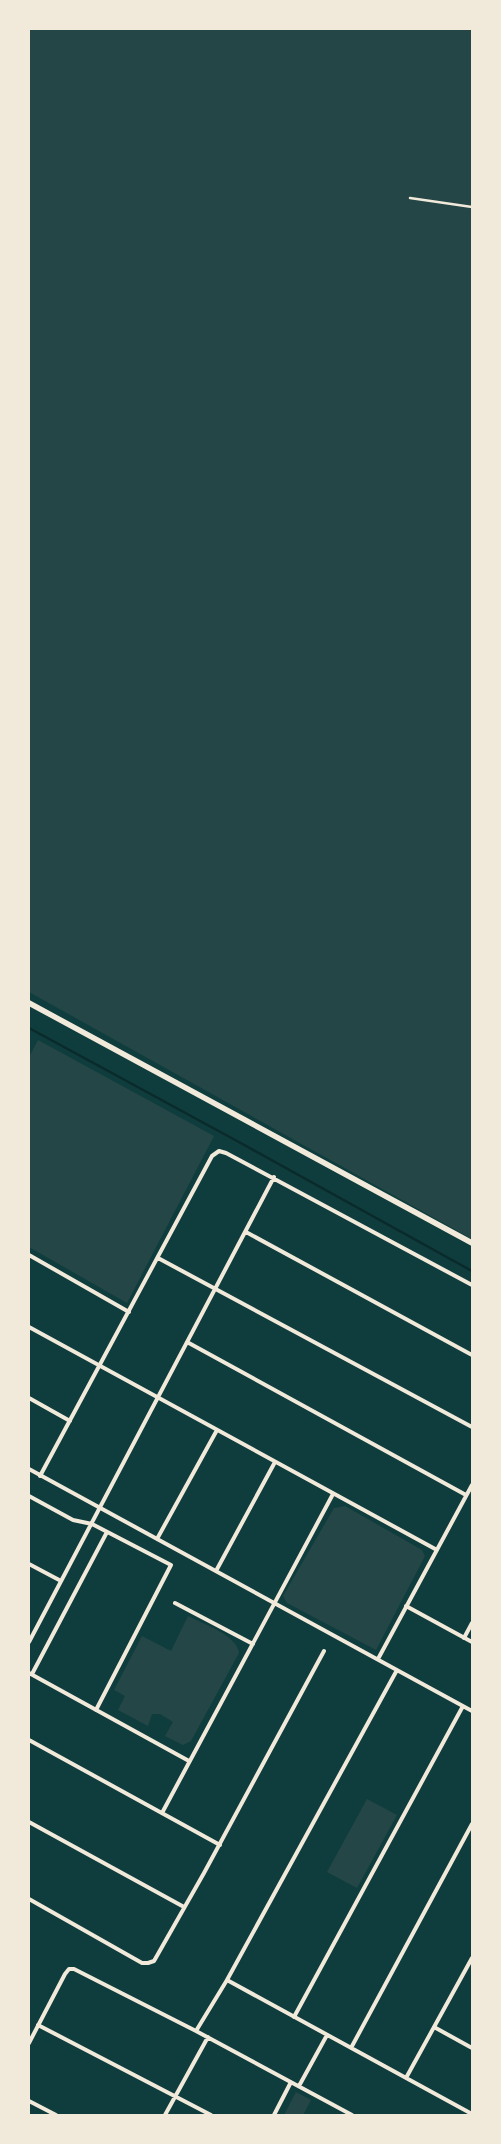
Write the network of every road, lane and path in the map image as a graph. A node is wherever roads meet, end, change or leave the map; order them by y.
1 (410, 198) dead end
2 (472, 206) edge
3 (29, 1003) edge
4 (274, 1178) junction
5 (246, 1232) junction
6 (472, 1243) edge
7 (29, 1255) edge
8 (158, 1258) junction
9 (472, 1285) edge
10 (216, 1289) junction
11 (129, 1312) junction
12 (29, 1327) edge
13 (187, 1342) junction
14 (472, 1355) edge
15 (100, 1366) junction
16 (158, 1397) junction
17 (29, 1398) edge
18 (70, 1421) junction
19 (472, 1427) edge
20 (217, 1430) junction
21 (275, 1462) junction
22 (29, 1469) edge
23 (40, 1476) junction
24 (472, 1485) edge
25 (333, 1494) junction
26 (466, 1495) junction
27 (29, 1496) edge
28 (100, 1508) junction
29 (92, 1524) junction
30 (107, 1532) junction
31 (157, 1539) junction
32 (437, 1550) junction
33 (29, 1564) edge
34 (216, 1571) junction
35 (61, 1581) junction
36 (175, 1603) dead end
37 (275, 1603) junction
38 (406, 1606) junction
39 (472, 1623) edge
40 (29, 1631) edge
41 (34, 1633) junction
42 (464, 1638) junction
43 (29, 1642) edge
44 (472, 1642) edge
45 (253, 1644) junction
46 (324, 1651) dead end
47 (378, 1659) junction
48 (397, 1670) junction
49 (30, 1673) edge
50 (463, 1706) junction
51 (96, 1710) junction
52 (472, 1710) edge
53 (29, 1740) edge
54 (189, 1761) junction
55 (162, 1813) junction
56 (29, 1822) edge
57 (472, 1824) edge
58 (220, 1845) junction
59 (29, 1899) edge
60 (184, 1907) junction
61 (472, 1958) edge
62 (227, 1980) junction
63 (294, 2017) junction
64 (38, 2025) junction
65 (434, 2027) junction
66 (196, 2031) junction
67 (327, 2035) junction
68 (208, 2037) junction
69 (29, 2043) edge
70 (351, 2048) junction
71 (472, 2048) edge
72 (406, 2078) junction
73 (291, 2082) junction
74 (300, 2086) junction
75 (176, 2096) junction
76 (29, 2101) edge
77 (472, 2114) edge
78 (56, 2115) edge
79 (165, 2115) edge
80 (211, 2115) edge
81 (274, 2115) edge
82 (352, 2115) edge

1 - 2 lane
3 - 6 street
4 - 5 street
4 - 8 street
4 - 9 street
5 - 10 street
5 - 14 street
7 - 11 street
8 - 10 street
8 - 11 street
10 - 13 street
10 - 19 street
11 - 15 street
12 - 15 street
13 - 16 street
13 - 26 street
15 - 16 street
15 - 18 street
16 - 20 street
16 - 28 street
17 - 18 street
18 - 23 street
20 - 21 street
20 - 31 street
21 - 25 street
21 - 34 street
22 - 23 street
23 - 28 street
24 - 26 street
25 - 32 street
25 - 37 street
26 - 32 street
27 - 29 street
28 - 29 street
28 - 31 street
29 - 30 street
29 - 35 street
30 - 49 street
30 - 51 street
31 - 34 street
32 - 38 street
33 - 35 street
34 - 37 street
35 - 41 street
36 - 45 street
37 - 45 street
37 - 47 street
38 - 42 street
38 - 47 street
39 - 42 street
40 - 41 street
41 - 43 street
42 - 44 street
45 - 54 street
46 - 58 street
47 - 48 street
48 - 50 street
48 - 62 street
49 - 51 street
50 - 52 street
50 - 63 street
51 - 54 street
53 - 55 street
54 - 55 street
55 - 58 street
56 - 60 street
57 - 70 street
58 - 60 street
59 - 60 street
61 - 65 street
62 - 63 street
62 - 66 street
63 - 67 street
64 - 66 street
64 - 69 street
64 - 75 street
65 - 71 street
65 - 72 street
66 - 68 street
67 - 70 street
67 - 74 street
68 - 73 street
68 - 75 street
70 - 72 street
72 - 77 street
73 - 74 street
73 - 81 street
74 - 82 street
75 - 79 street
75 - 80 street
76 - 78 street

